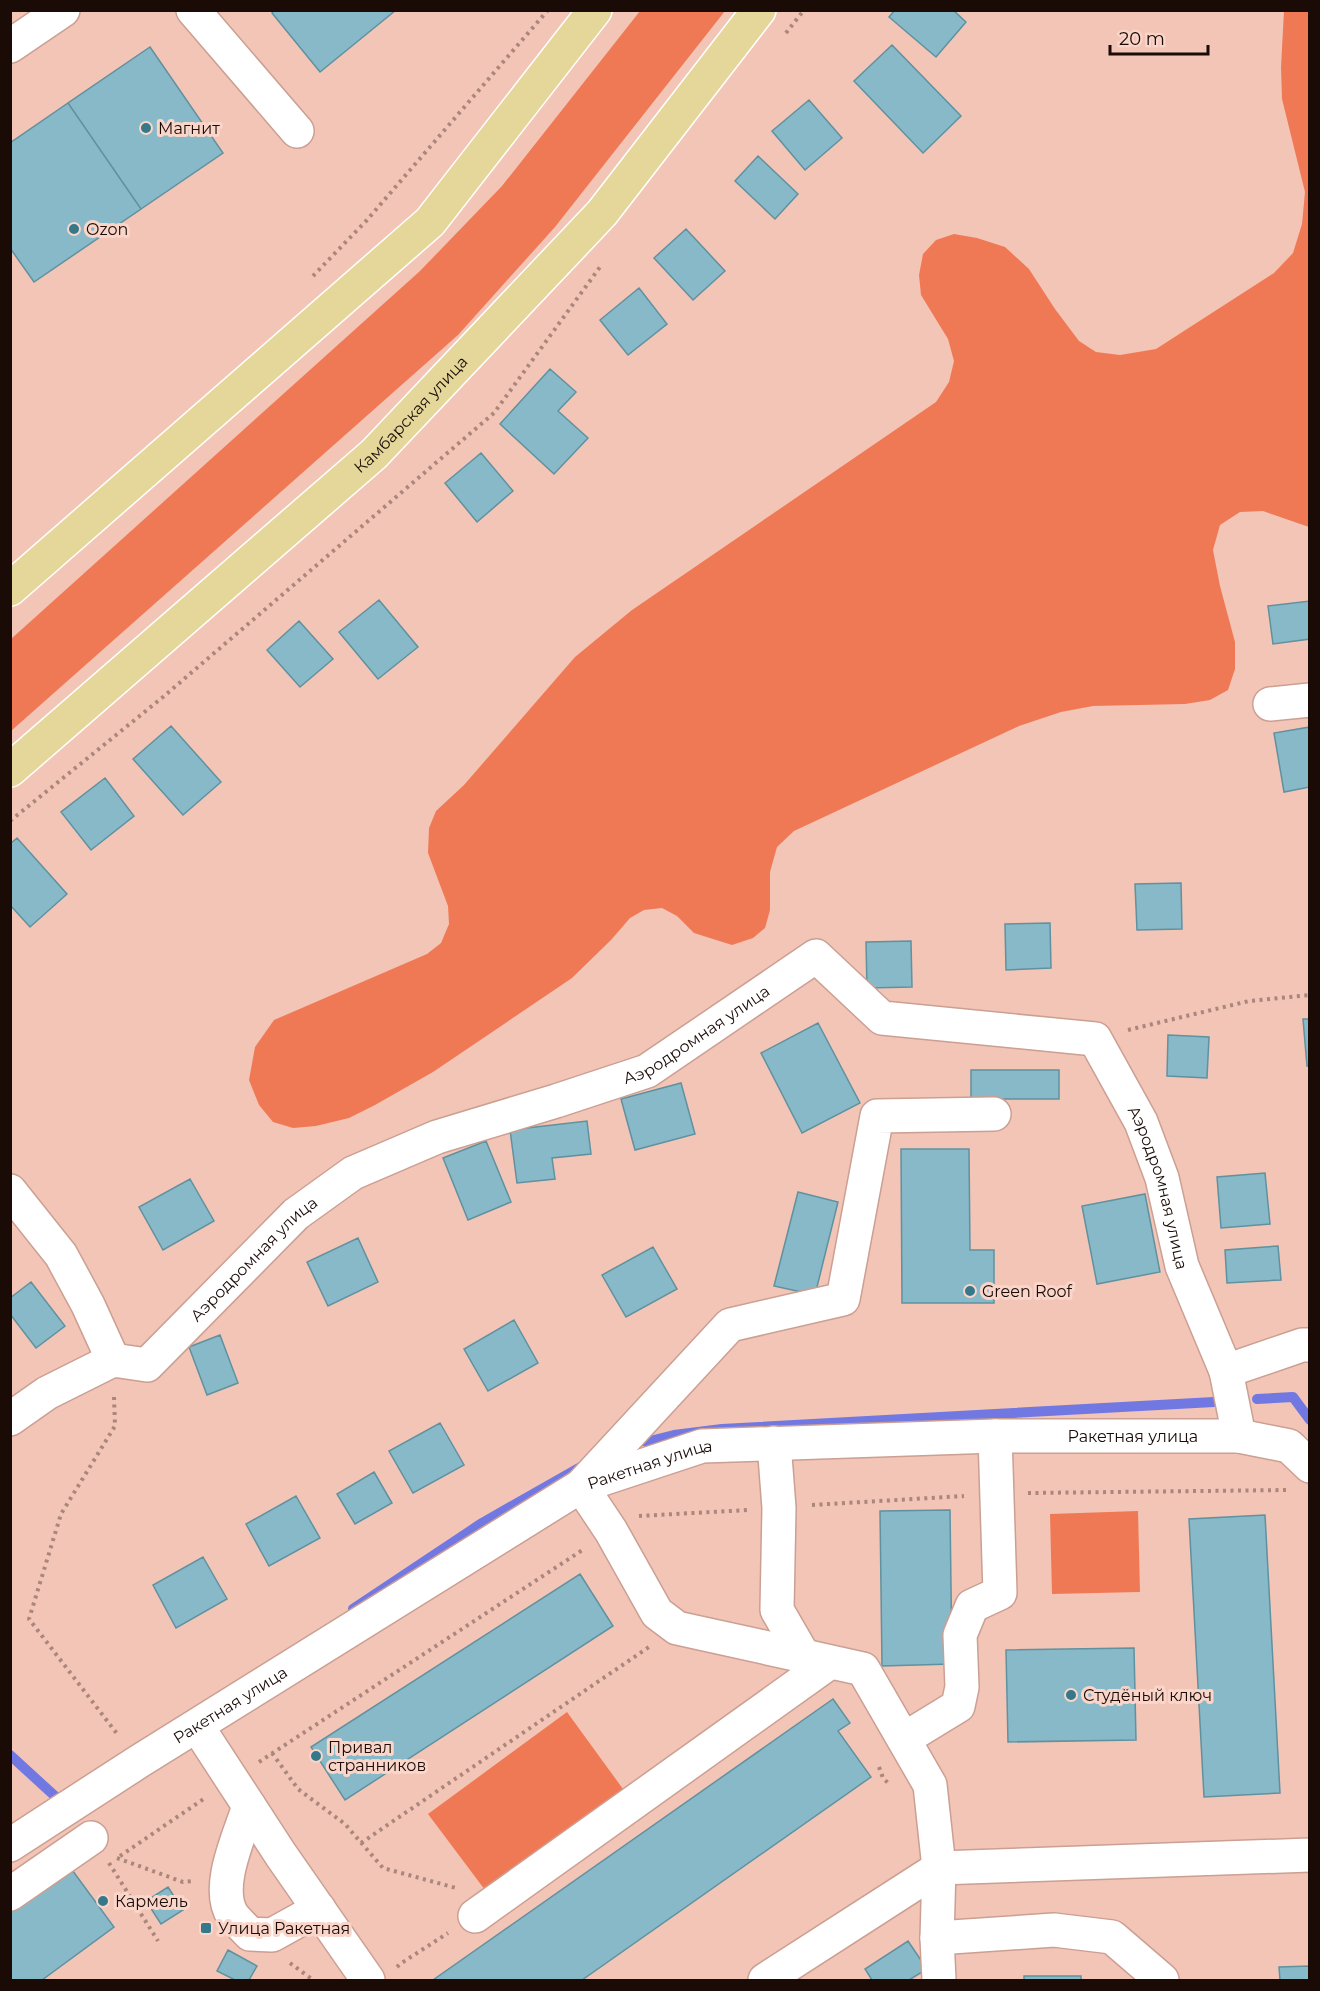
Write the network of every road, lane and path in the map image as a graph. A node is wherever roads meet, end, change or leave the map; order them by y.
1 (63, 10) edge
2 (193, 10) edge
3 (548, 10) edge
4 (595, 10) edge
5 (759, 10) edge
6 (10, 46) edge
7 (297, 131) dead end
8 (313, 277) dead end
9 (10, 589) edge
10 (1310, 700) edge
11 (1270, 704) dead end
12 (10, 770) edge
13 (1310, 995) edge
14 (1095, 1039) junction
15 (994, 1114) dead end
16 (10, 1191) edge
17 (1310, 1345) edge
18 (113, 1360) junction
19 (1226, 1371) junction
20 (10, 1419) edge
21 (995, 1436) junction
22 (1239, 1436) junction
23 (774, 1443) junction
24 (1310, 1466) edge
25 (581, 1486) junction
26 (677, 1628) junction
27 (817, 1658) junction
28 (197, 1726) junction
29 (904, 1739) junction
30 (272, 1753) dead end
31 (138, 1762) junction
32 (241, 1793) junction
33 (13, 1838) edge
34 (361, 1843) junction
35 (100, 1850) junction
36 (1310, 1854) edge
37 (117, 1858) junction
38 (939, 1868) junction
39 (227, 1881) junction
40 (10, 1894) edge
41 (470, 1904) junction
42 (319, 1909) junction
43 (937, 1938) junction
44 (158, 1941) dead end
45 (381, 1976) edge
46 (765, 1980) edge
47 (939, 1980) edge
48 (1162, 1980) edge

1 - 6 street
2 - 7 street
3 - 8 path
4 - 9 main road
5 - 12 main road, Камбарская улица
10 - 11 street
13 - 14 path
14 - 18 street, Аэродромная улица
14 - 19 street, Аэродромная улица
15 - 25 street
16 - 18 street
17 - 19 street
18 - 20 street
18 - 31 path
19 - 22 street
21 - 22 street, Ракетная улица
21 - 23 street, Ракетная улица
21 - 29 street
22 - 24 street, Ракетная улица
23 - 25 street, Ракетная улица
23 - 27 street
25 - 26 street
25 - 28 street, Ракетная улица
26 - 27 street
26 - 34 path
27 - 29 street
27 - 41 street
28 - 31 street, Ракетная улица
28 - 32 street
29 - 38 street
30 - 34 path
31 - 33 street, Ракетная улица
32 - 37 path
32 - 39 street
32 - 42 street
34 - 41 path
35 - 37 path
35 - 40 street
35 - 44 path
36 - 38 street
37 - 39 path
38 - 43 street
38 - 46 street
39 - 42 street
41 - 45 path
42 - 45 street
43 - 47 street
43 - 48 street

